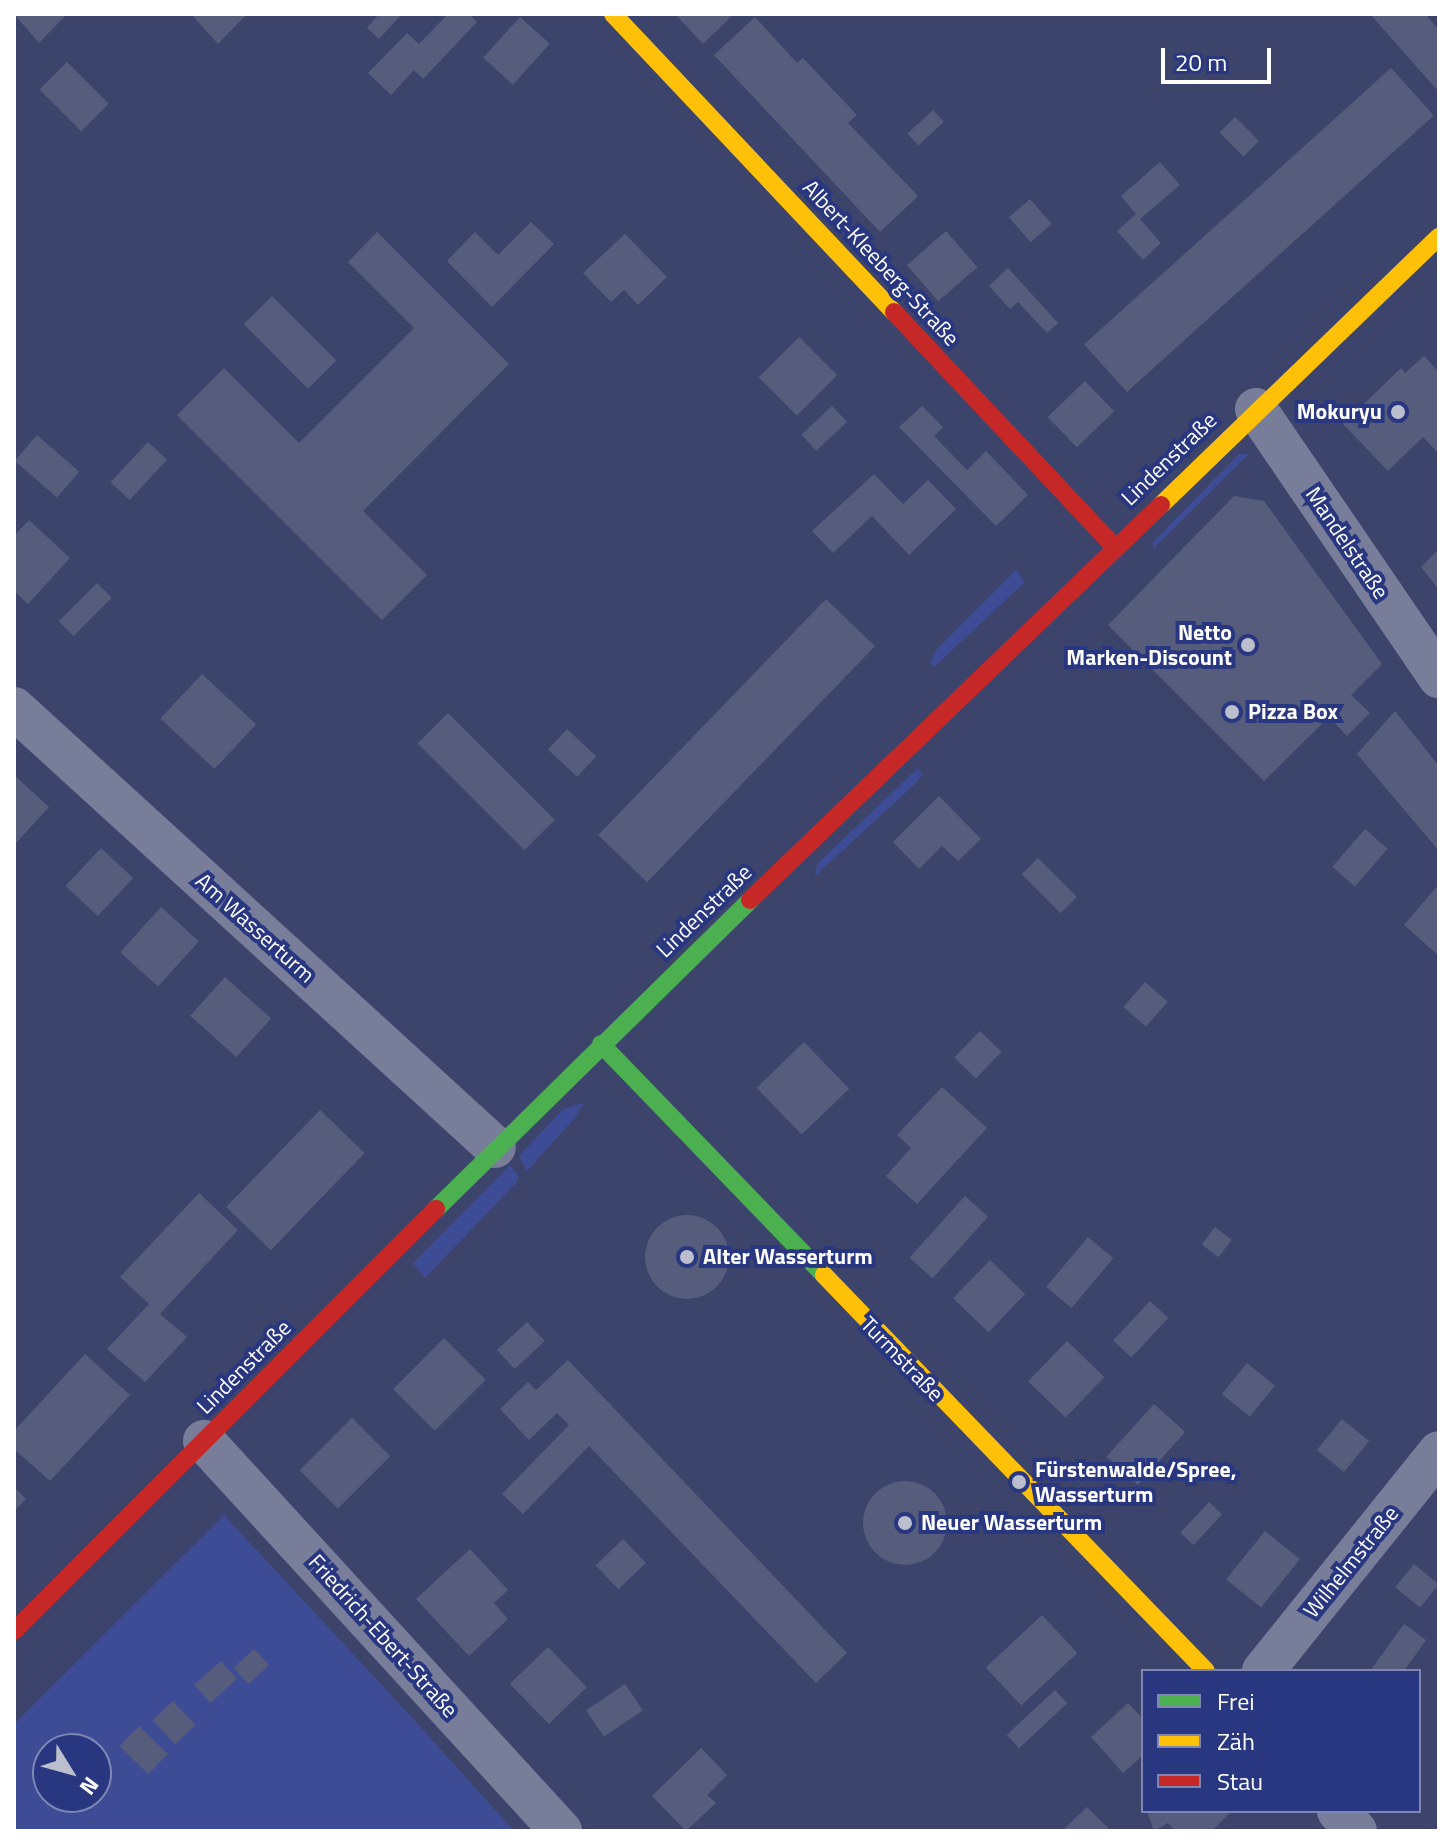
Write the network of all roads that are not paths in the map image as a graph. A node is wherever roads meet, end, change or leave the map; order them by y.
1 (613, 14) edge
2 (1439, 237) edge
3 (1256, 409) junction
4 (1114, 546) junction
5 (1439, 677) edge
6 (14, 708) edge
7 (601, 1044) junction
8 (495, 1147) junction
9 (204, 1441) junction
10 (1439, 1452) edge
11 (14, 1631) edge
12 (1204, 1669) edge
13 (1265, 1669) edge
14 (1340, 1813) edge
15 (561, 1831) edge
16 (1356, 1831) edge

1 - 4 street, Albert-Kleeberg-Straße
2 - 3 street, Lindenstraße
3 - 4 street, Lindenstraße
3 - 5 street, Mandelstraße
4 - 7 street, Lindenstraße
6 - 8 street, Am Wasserturm
7 - 8 street, Lindenstraße
7 - 12 street, Turmstraße
8 - 9 street, Lindenstraße
9 - 11 street, Lindenstraße
9 - 15 street, Friedrich-Ebert-Straße
10 - 13 street, Wilhelmstraße
14 - 16 street

